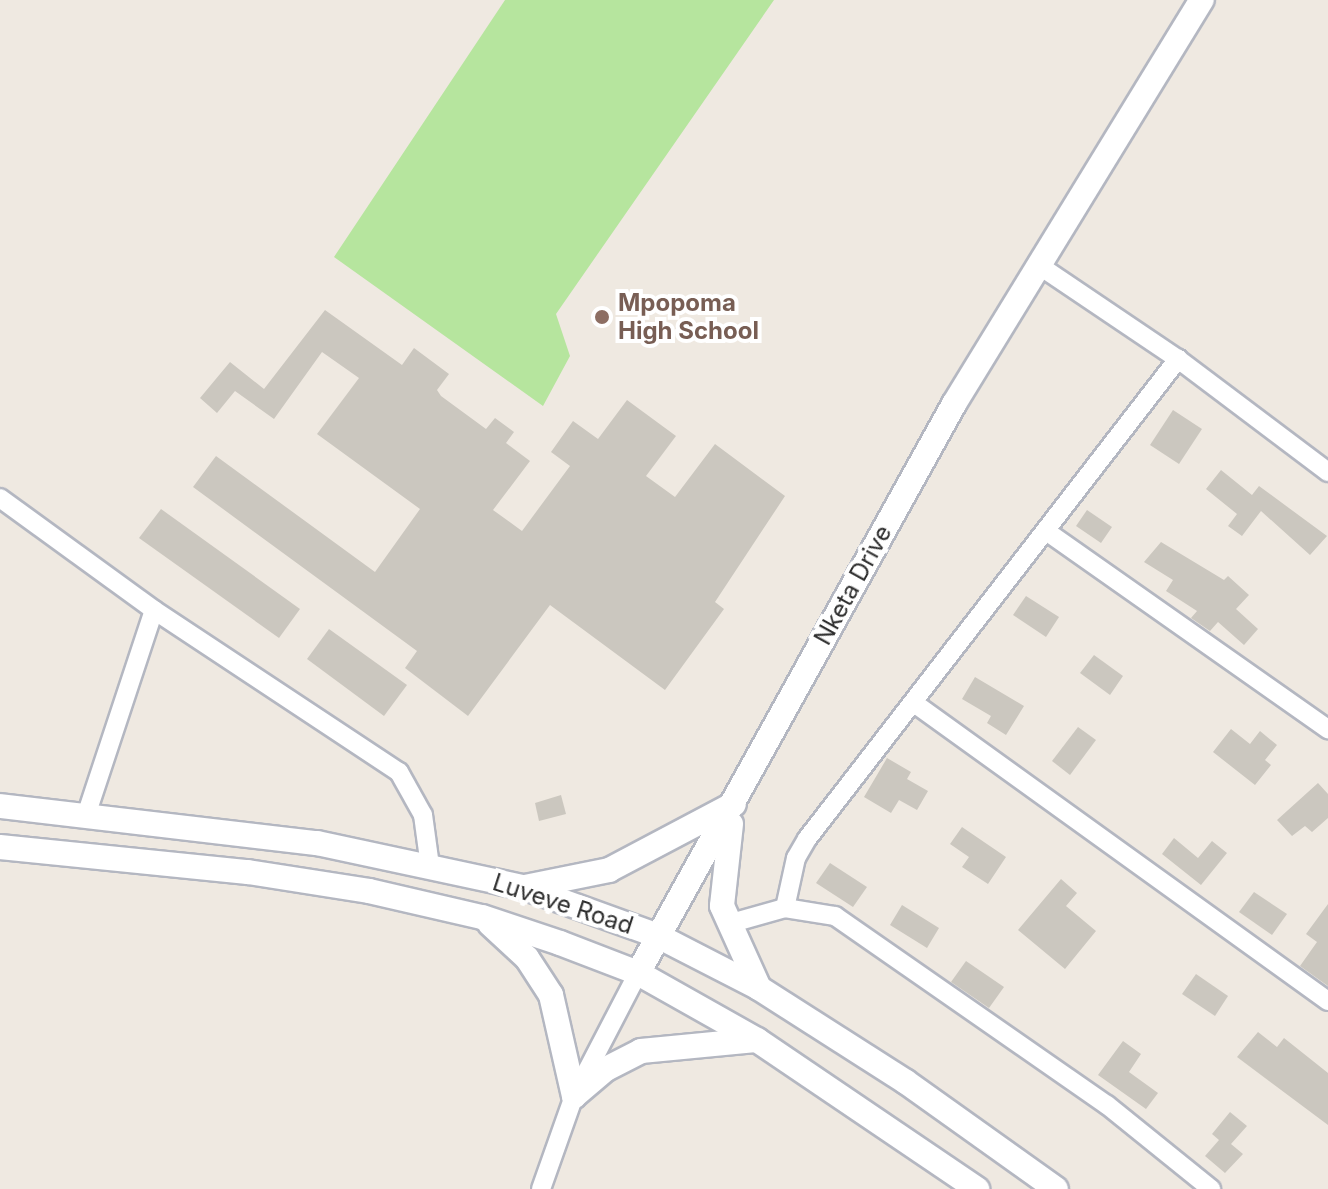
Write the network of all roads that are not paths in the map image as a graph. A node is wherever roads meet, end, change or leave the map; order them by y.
1 (1202, 0) edge
2 (1037, 264) junction
3 (1178, 359) junction
4 (1328, 472) edge
5 (0, 498) edge
6 (1046, 531) junction
7 (154, 610) junction
8 (914, 703) junction
9 (1325, 720) edge
10 (736, 803) junction
11 (0, 806) edge
12 (86, 816) junction
13 (0, 847) edge
14 (430, 866) junction
15 (523, 887) junction
16 (785, 908) junction
17 (482, 917) junction
18 (728, 924) junction
19 (658, 936) junction
20 (638, 973) junction
21 (759, 988) junction
22 (1328, 1001) edge
23 (757, 1040) junction
24 (574, 1096) junction
25 (541, 1189) edge
26 (977, 1189) edge
27 (1056, 1189) edge
28 (1211, 1189) edge

1 - 2 street, Nketa Drive
2 - 3 street
2 - 10 street, Nketa Drive
3 - 4 street
3 - 6 street
5 - 7 street
6 - 8 street
6 - 9 street
7 - 12 street
7 - 14 street
8 - 16 street
8 - 22 street
10 - 15 street
10 - 18 street
10 - 19 street, Nketa Drive
11 - 12 street, Luveve Road
12 - 14 street, Luveve Road
13 - 17 street, Luveve Road
14 - 15 street, Luveve Road
15 - 19 street, Luveve Road
16 - 18 street
16 - 28 street
17 - 20 street, Luveve Road
17 - 24 street
18 - 21 street
19 - 20 street, Nketa Drive
19 - 21 street, Luveve Road
20 - 23 street, Luveve Road
20 - 24 street, Nketa Drive
21 - 27 street, Luveve Road
23 - 24 street
23 - 26 street, Luveve Road
24 - 25 street, Nketa Drive

